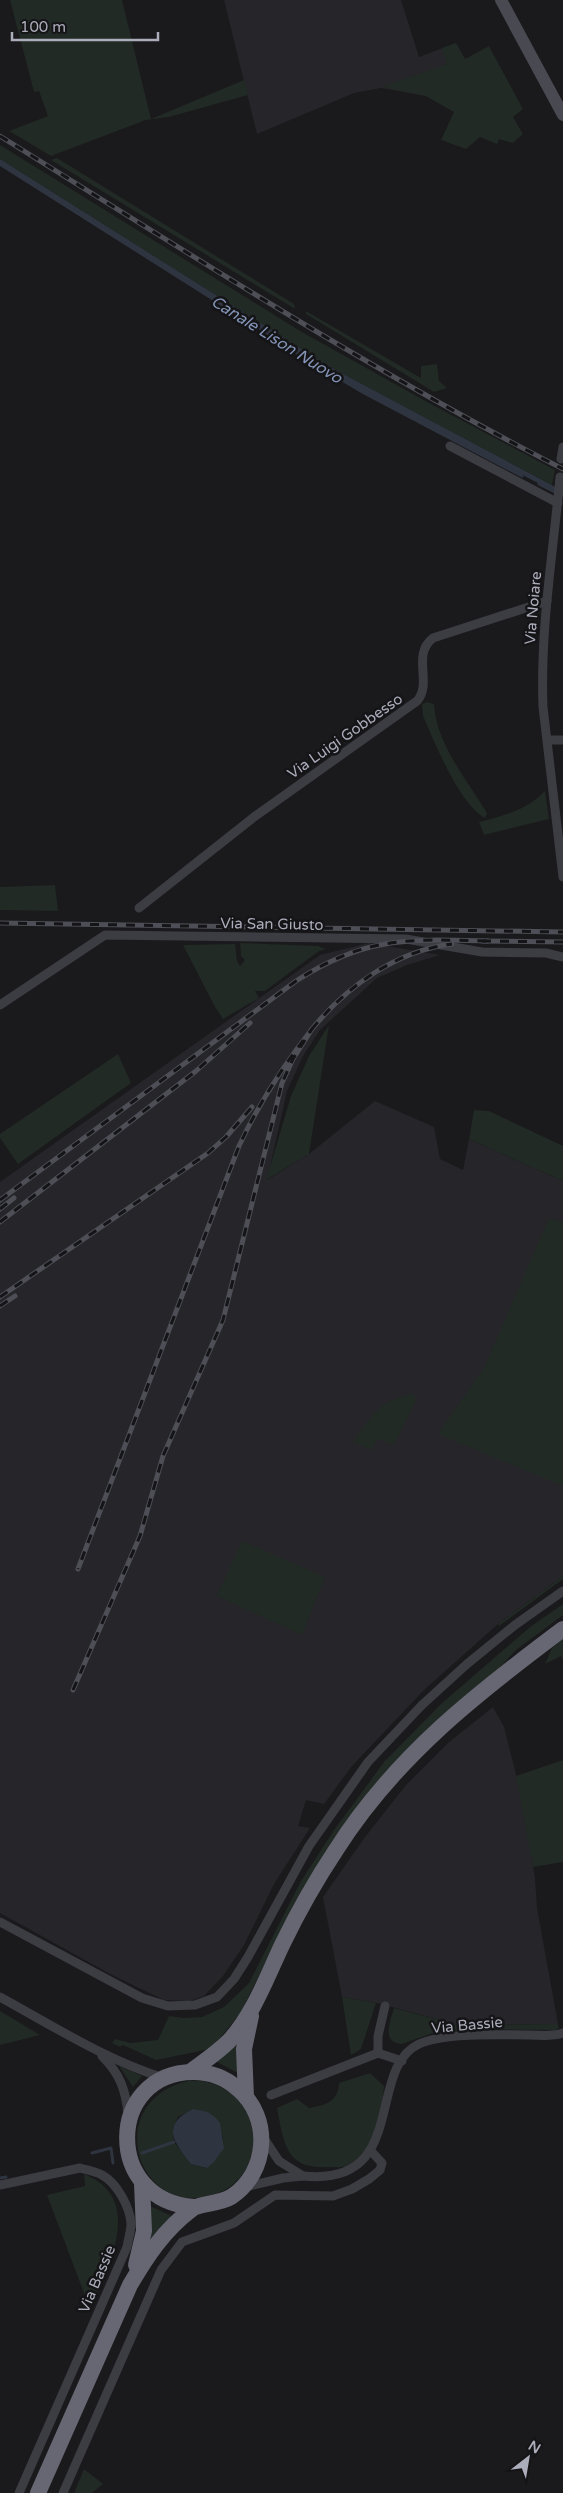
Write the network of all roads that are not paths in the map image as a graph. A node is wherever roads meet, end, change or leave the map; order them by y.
1 (501, 0) edge
2 (563, 115) edge
3 (450, 446) dead end
4 (563, 447) edge
5 (561, 459) dead end
6 (560, 478) dead end
7 (558, 501) junction
8 (547, 602) junction
9 (548, 740) junction
10 (563, 740) edge
11 (563, 877) edge
12 (139, 908) dead end
13 (563, 957) edge
14 (0, 1005) edge
15 (563, 1591) edge
16 (563, 1629) edge
17 (0, 1922) edge
18 (0, 1997) edge
19 (255, 2002) junction
20 (385, 2006) dead end
21 (563, 2034) edge
22 (97, 2050) junction
23 (378, 2053) junction
24 (402, 2060) junction
25 (190, 2072) junction
26 (164, 2078) junction
27 (271, 2095) dead end
28 (246, 2097) junction
29 (129, 2120) junction
30 (261, 2134) junction
31 (370, 2150) junction
32 (304, 2176) junction
33 (142, 2184) junction
34 (0, 2185) edge
35 (240, 2189) junction
36 (194, 2207) junction
37 (130, 2285) junction
38 (19, 2493) edge
39 (38, 2493) edge
40 (62, 2493) edge

1 - 2 street
3 - 7 street
4 - 5 street
6 - 7 street, Via Noiare
7 - 8 street, Via Noiare
8 - 9 street, Via Noiare
8 - 12 street, Via Luigi Gobbesso
9 - 10 street
9 - 11 street, Via Noiare
13 - 14 street, Via San Giusto
15 - 17 street
16 - 19 highway
18 - 22 street
19 - 25 highway
19 - 28 highway
20 - 23 street
21 - 24 street, Via Bassie
22 - 26 street
22 - 29 street
23 - 24 street
23 - 27 street
24 - 31 street, Via Bassie
25 - 26 highway
25 - 28 highway
26 - 29 highway
28 - 30 highway
29 - 33 highway
30 - 32 street, Via Bassie
30 - 35 highway
31 - 32 street, Via Bassie
31 - 40 street
32 - 35 street, Via Bassie
33 - 36 highway
33 - 37 highway
34 - 38 street, Via Bassie
35 - 36 highway
36 - 37 highway
37 - 39 highway

